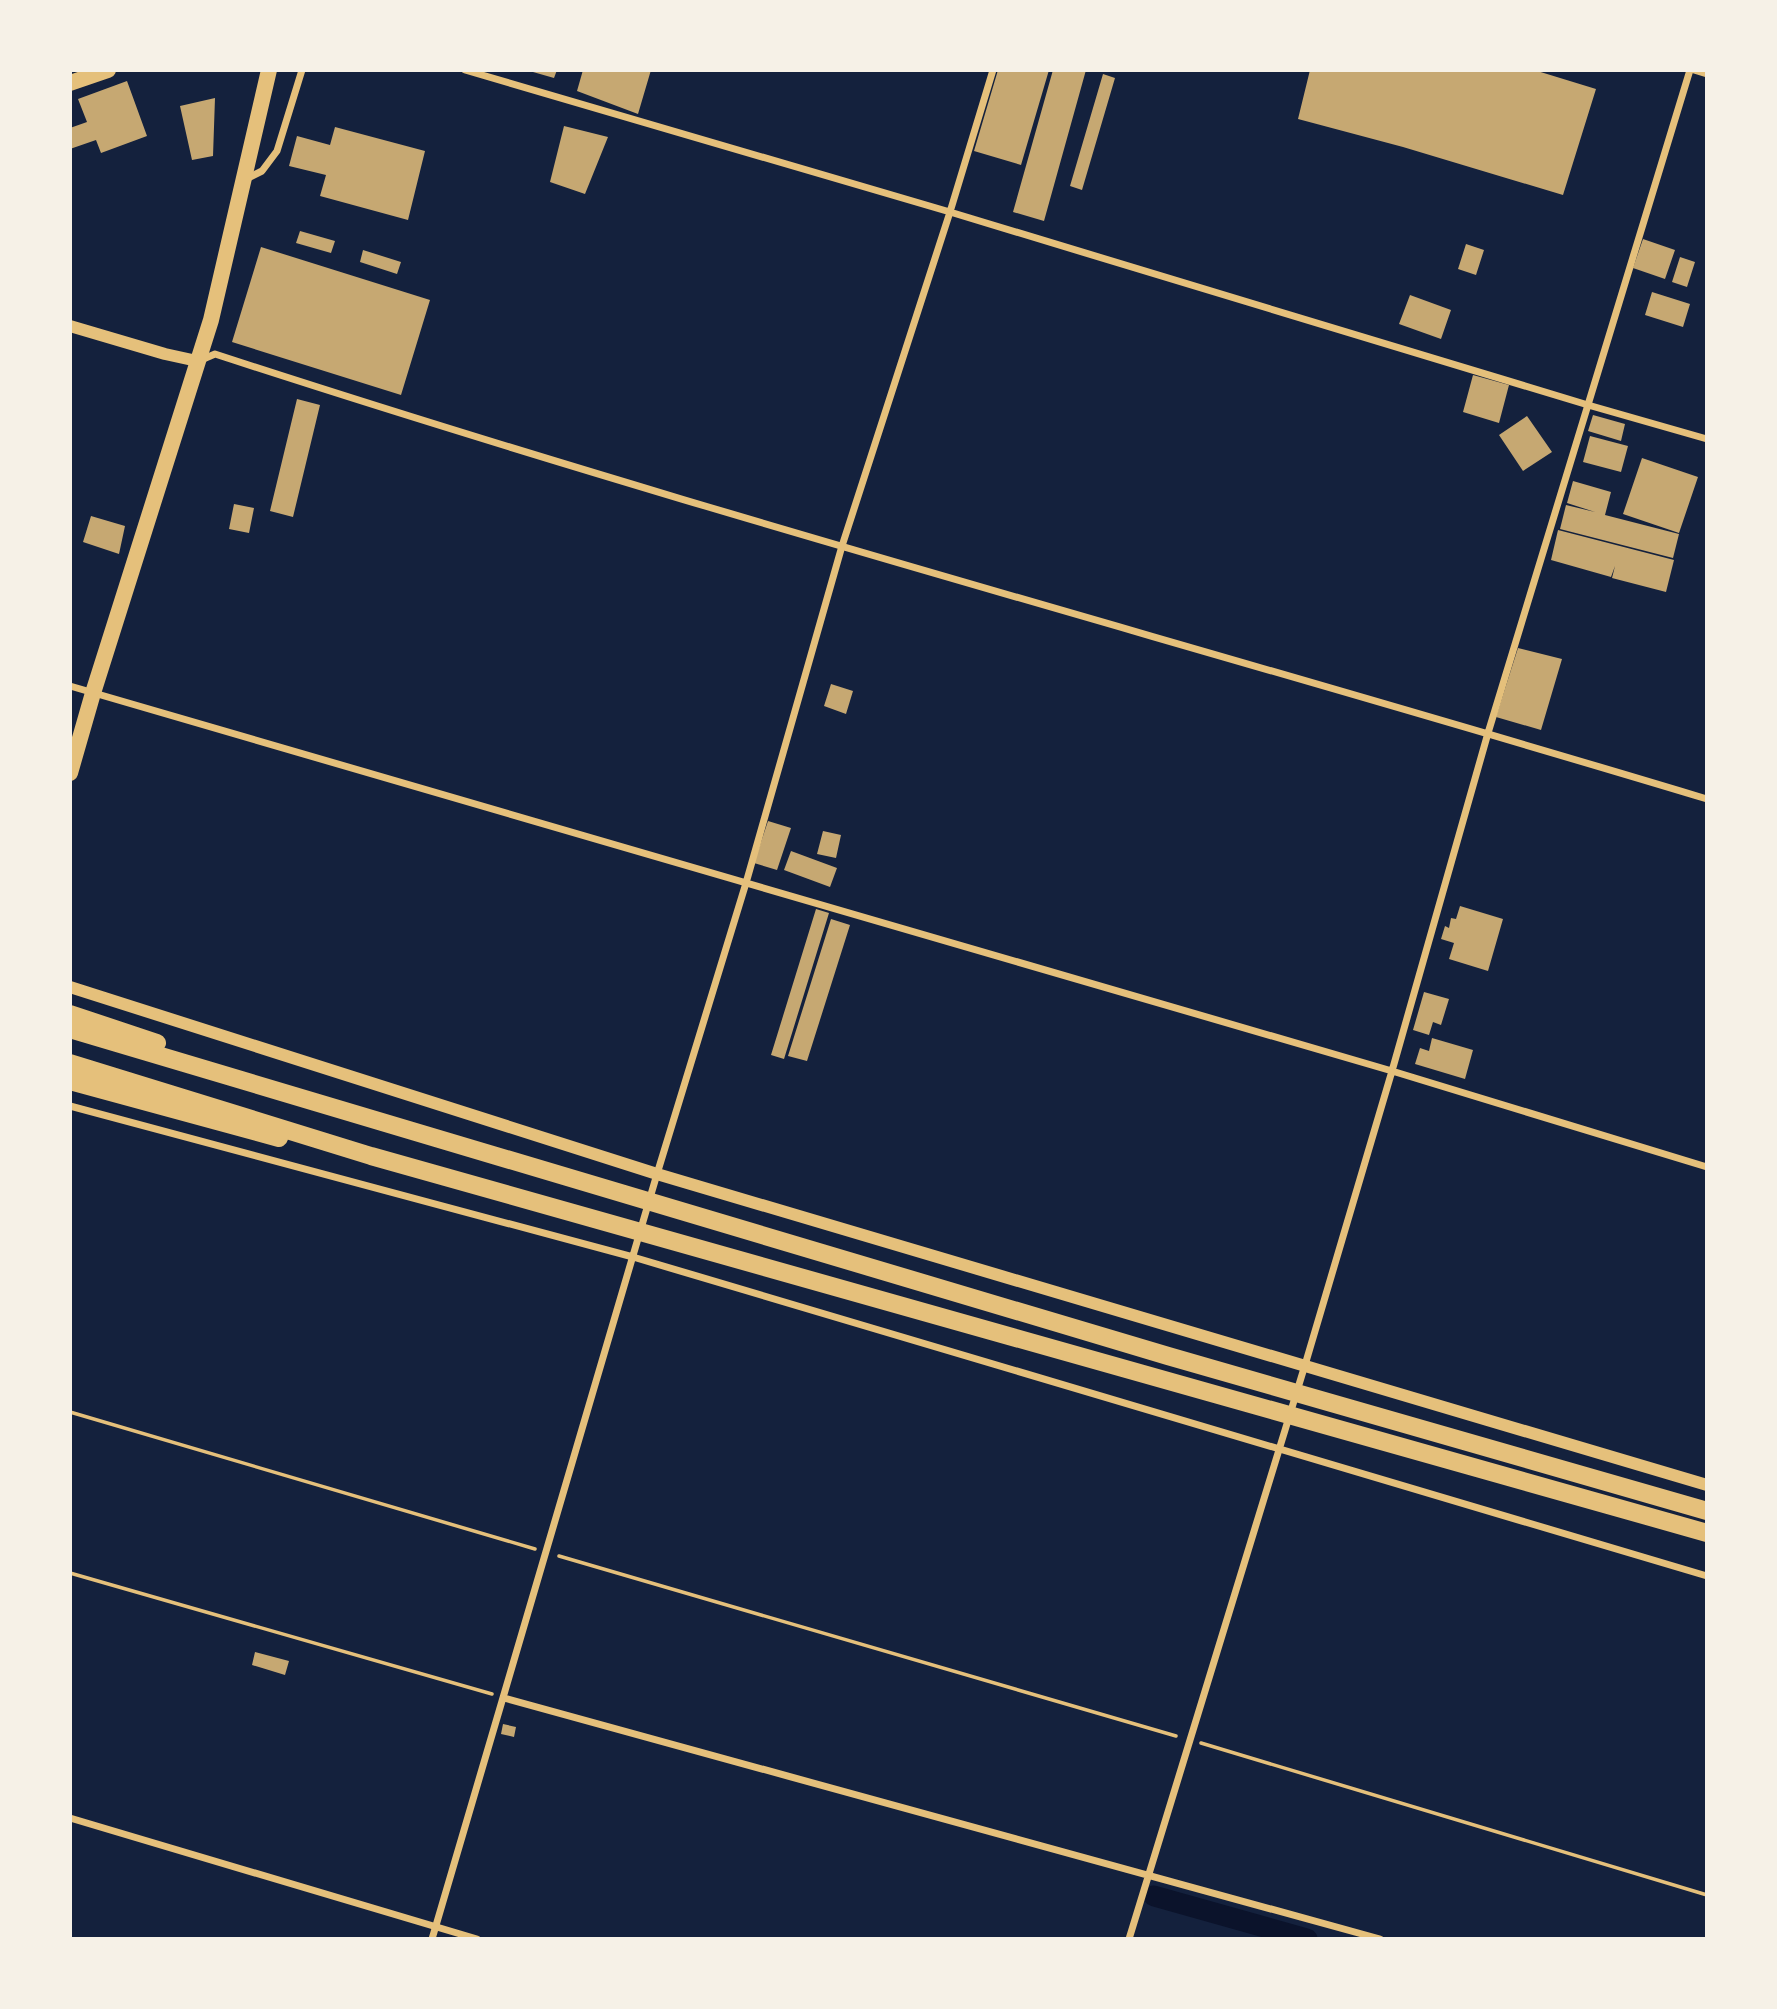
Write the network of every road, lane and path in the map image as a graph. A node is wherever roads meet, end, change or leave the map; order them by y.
1 (108, 70) edge
2 (269, 70) edge
3 (302, 70) edge
4 (465, 70) edge
5 (993, 70) edge
6 (1692, 70) edge
7 (1707, 74) edge
8 (70, 83) edge
9 (243, 180) junction
10 (950, 212) junction
11 (70, 326) edge
12 (197, 361) junction
13 (1588, 405) junction
14 (1707, 439) edge
15 (842, 546) junction
16 (70, 686) edge
17 (93, 693) junction
18 (1488, 733) junction
19 (70, 774) edge
20 (1707, 799) edge
21 (746, 883) junction
22 (70, 987) edge
23 (70, 1014) edge
24 (70, 1029) edge
25 (70, 1063) edge
26 (1392, 1070) junction
27 (70, 1081) edge
28 (70, 1106) edge
29 (331, 1107) junction
30 (372, 1156) junction
31 (1707, 1167) edge
32 (657, 1174) junction
33 (634, 1257) junction
34 (1305, 1365) junction
35 (70, 1412) edge
36 (1279, 1449) junction
37 (1707, 1485) edge
38 (1707, 1511) edge
39 (1707, 1533) edge
40 (546, 1552) junction
41 (70, 1573) edge
42 (1707, 1576) edge
43 (503, 1701) junction
44 (1190, 1740) junction
45 (70, 1818) edge
46 (1149, 1874) junction
47 (1707, 1895) edge
48 (436, 1927) junction
49 (432, 1939) edge
50 (477, 1939) edge
51 (1129, 1939) edge
52 (1380, 1939) edge

1 - 8 main road
2 - 9 main road
3 - 9 street
4 - 10 street
5 - 10 street
6 - 7 street
6 - 13 street
9 - 12 main road
10 - 13 street
10 - 15 street
11 - 12 street
12 - 15 street
12 - 17 main road
13 - 14 street
13 - 18 street
15 - 18 street
15 - 21 street
16 - 17 street
17 - 19 main road
17 - 21 street
18 - 20 street
18 - 26 street
21 - 26 street
21 - 32 street
22 - 32 street
23 - 29 highway
24 - 29 highway
25 - 30 highway
26 - 31 street
26 - 34 street
27 - 30 highway
28 - 33 street
29 - 38 highway
30 - 39 highway
32 - 33 street
32 - 34 street
33 - 36 street
33 - 40 street
34 - 36 street
34 - 37 street
35 - 40 path
36 - 42 street
36 - 44 street
40 - 43 street
40 - 44 path
41 - 43 path
43 - 46 street
43 - 48 street
44 - 46 street
44 - 47 path
45 - 48 street
46 - 51 street
46 - 52 street
48 - 49 street
48 - 50 street

